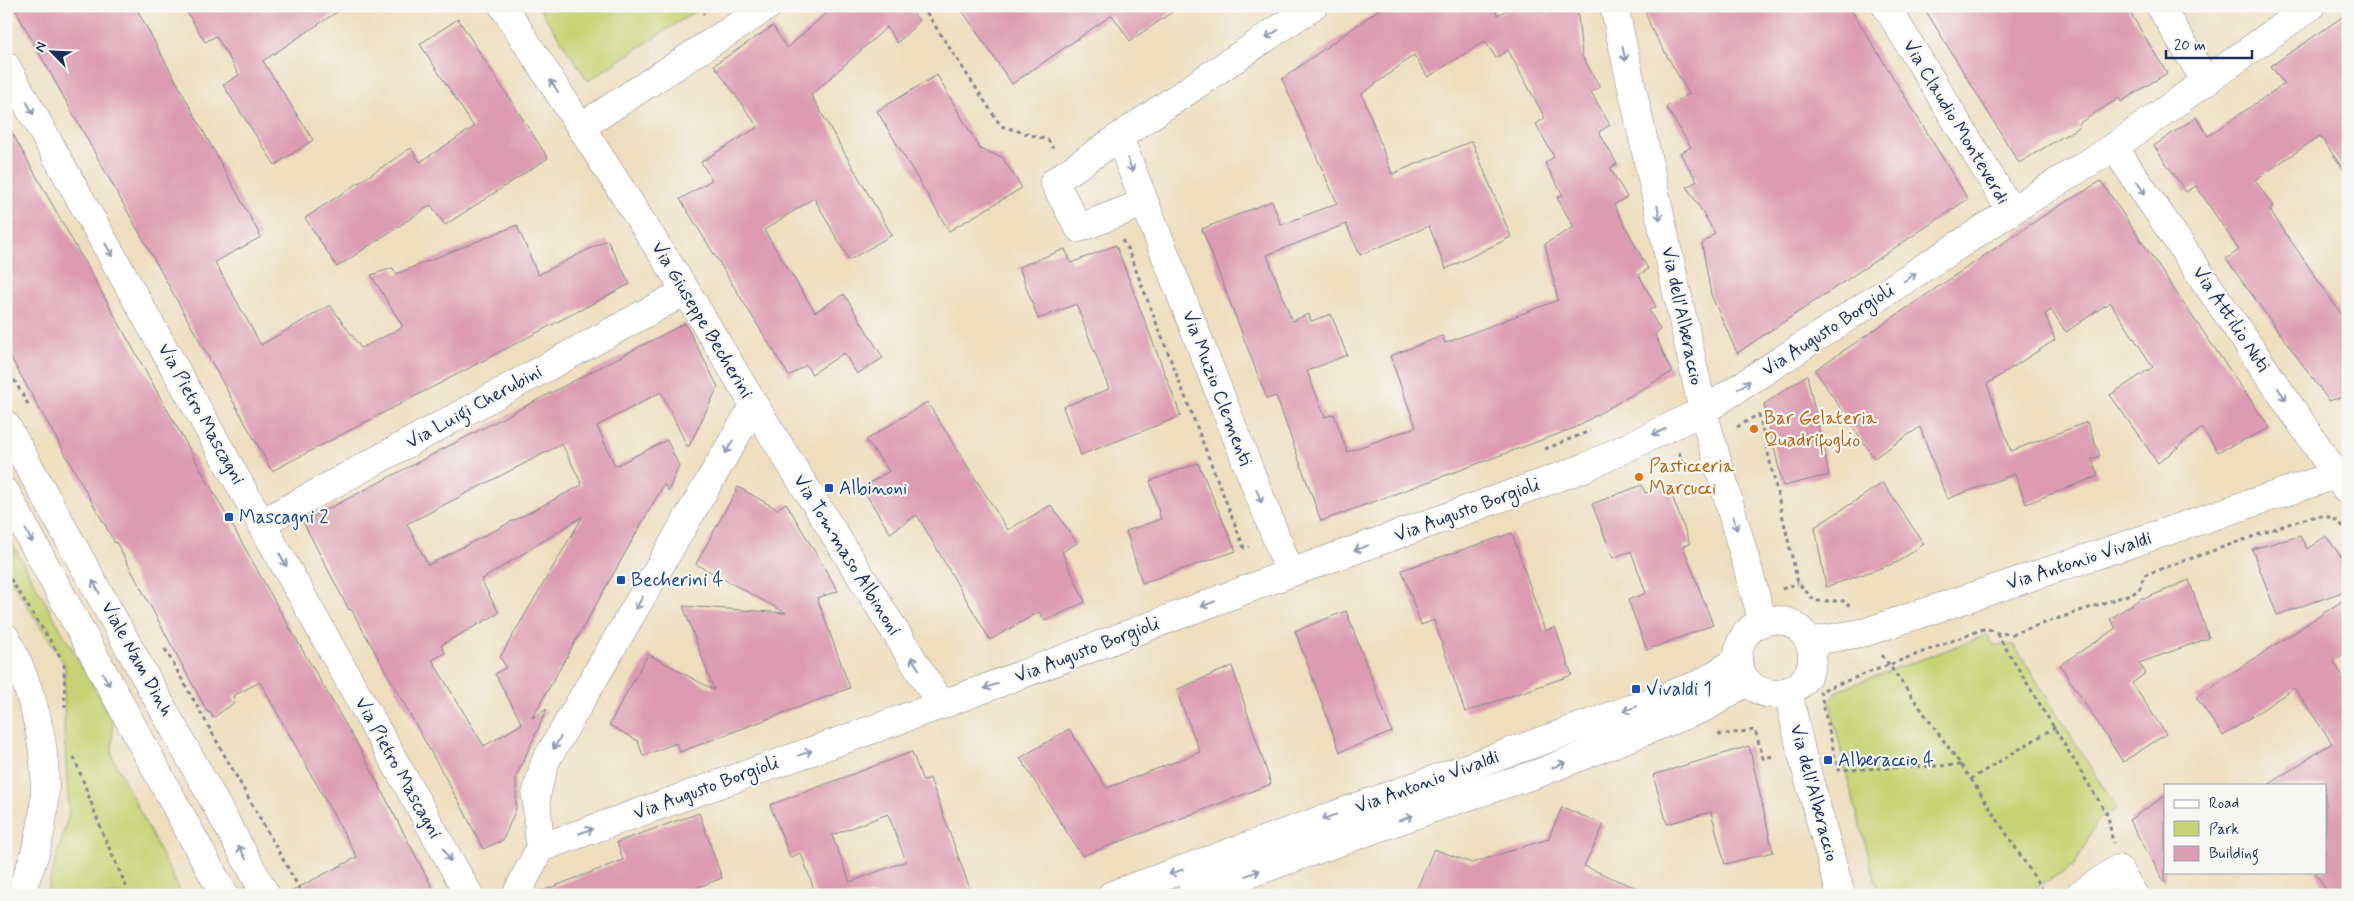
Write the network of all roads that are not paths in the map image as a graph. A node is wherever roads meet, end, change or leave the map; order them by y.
1 (504, 6) edge
2 (768, 6) edge
3 (1313, 6) edge
4 (1614, 6) edge
5 (1886, 6) edge
6 (2160, 6) edge
7 (2311, 6) edge
8 (6, 66) edge
9 (2205, 80) junction
10 (581, 127) junction
11 (1119, 137) junction
12 (2114, 148) junction
13 (1144, 203) junction
14 (2011, 211) junction
15 (686, 291) junction
16 (754, 405) junction
17 (1703, 412) junction
18 (6, 425) edge
19 (2344, 479) edge
20 (6, 493) edge
21 (262, 522) junction
22 (1290, 573) junction
23 (1763, 622) junction
24 (6, 638) edge
25 (1809, 642) junction
26 (1743, 671) junction
27 (1788, 691) junction
28 (941, 704) junction
29 (194, 842) junction
30 (540, 848) junction
31 (18, 895) edge
32 (210, 895) edge
33 (224, 895) edge
34 (266, 895) edge
35 (469, 895) edge
36 (516, 895) edge
37 (1112, 895) edge
38 (1190, 895) edge
39 (1841, 895) edge
40 (2078, 895) edge
41 (2134, 895) edge

10 -> 1 street, Via Giuseppe Becherini
2 - 10 street
3 -> 11 street
4 -> 17 street, Via dell'Alberaccio
5 - 14 street, Via Claudio Monteverdi
6 - 9 street
7 - 9 street, Via Augusto Borgioli
8 -> 21 street, Via Pietro Mascagni
9 - 12 street, Via Augusto Borgioli
10 - 15 street, Via Giuseppe Becherini
11 -> 13 street, Via Muzio Clementi
11 - 13 street
12 - 14 street, Via Augusto Borgioli
12 -> 19 street, Via Attilio Nuti
13 -> 22 street, Via Muzio Clementi
17 -> 14 street, Via Augusto Borgioli
15 - 16 street, Via Giuseppe Becherini
15 - 21 street, Via Luigi Cherubini
28 -> 16 street, Via Tommaso Albinoni
16 -> 30 street, Via Giuseppe Becherini
17 -> 22 street, Via Augusto Borgioli
17 -> 23 street, Via dell'Alberaccio
34 -> 18 street, Viale Nam Dinh
19 - 25 street, Via Antonio Vivaldi
20 -> 29 street, Viale Nam Dinh
21 -> 35 street, Via Pietro Mascagni
22 -> 28 street, Via Augusto Borgioli
23 - 25 street
23 - 26 street
24 - 31 street
25 - 27 street
26 - 27 street
26 -> 37 street, Via Antonio Vivaldi
38 -> 26 street, Via Antonio Vivaldi
27 - 39 street, Via dell'Alberaccio
30 -> 28 street, Via Augusto Borgioli
29 - 32 street
29 - 33 street, Viale Nam Dinh
30 - 36 street
40 - 41 street

